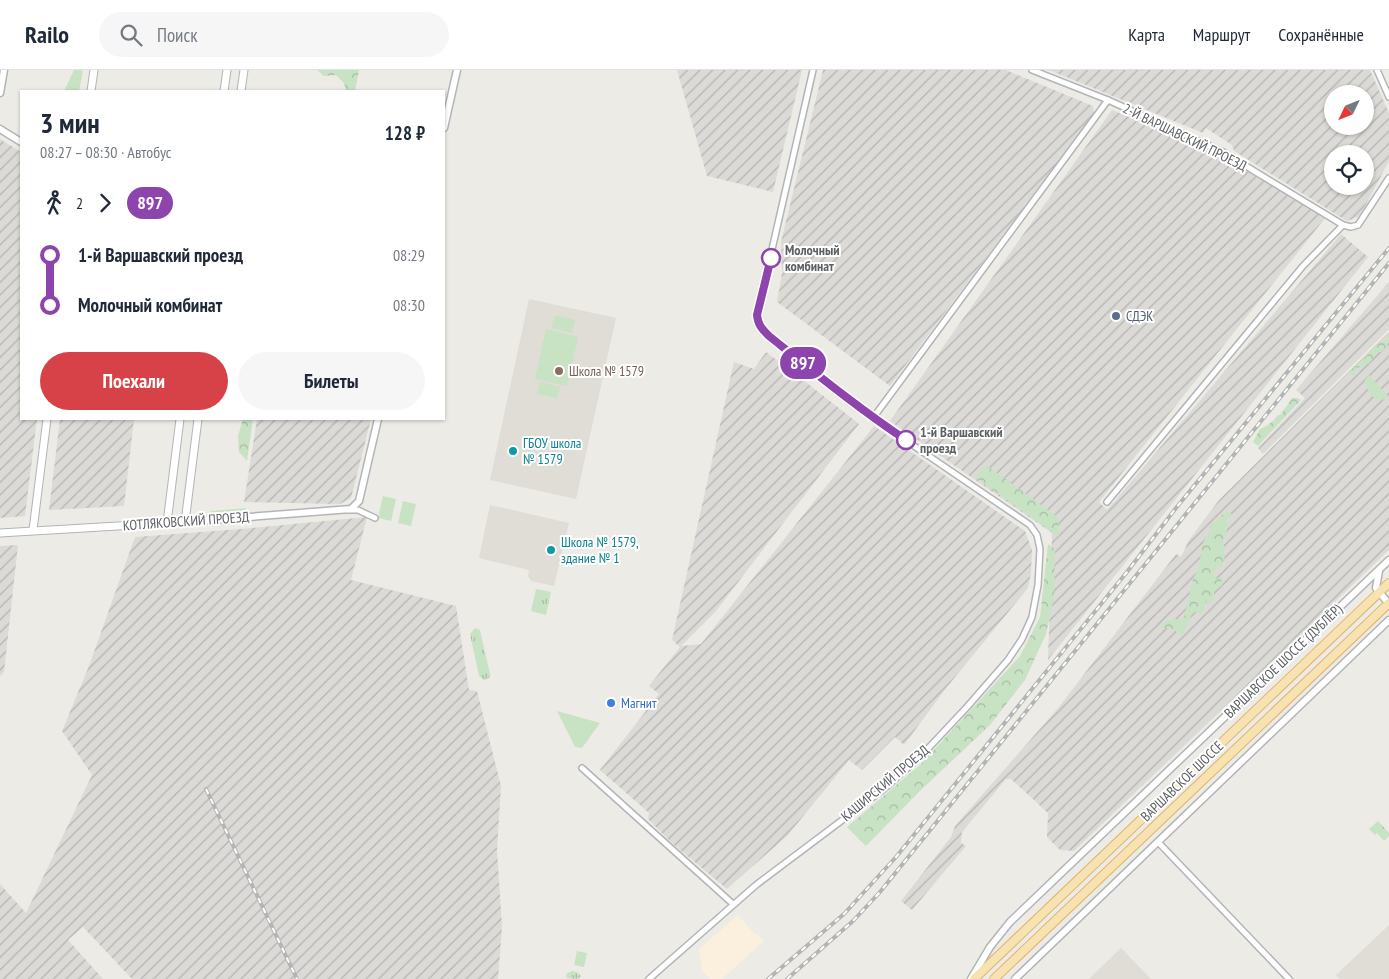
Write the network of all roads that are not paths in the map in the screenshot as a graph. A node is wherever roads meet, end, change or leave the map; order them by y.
1 (4, 70) edge
2 (94, 70) edge
3 (227, 70) edge
4 (244, 70) edge
5 (456, 70) edge
6 (813, 70) edge
7 (1032, 70) edge
8 (1377, 70) edge
9 (91, 90) edge
10 (224, 90) edge
11 (241, 90) edge
12 (0, 93) edge
13 (1389, 97) edge
14 (1108, 100) junction
15 (445, 123) edge
16 (0, 129) edge
17 (20, 141) edge
18 (1389, 178) edge
19 (1343, 225) junction
20 (873, 418) junction
21 (47, 420) edge
22 (180, 420) edge
23 (198, 420) edge
24 (378, 420) edge
25 (359, 501) junction
26 (1107, 502) dead end
27 (345, 510) junction
28 (364, 512) junction
29 (375, 518) dead end
30 (185, 522) junction
31 (167, 523) junction
32 (33, 530) junction
33 (0, 533) edge
34 (1389, 560) edge
35 (1380, 568) junction
36 (1389, 583) edge
37 (1378, 593) junction
38 (1389, 603) edge
39 (1389, 620) edge
40 (582, 768) dead end
41 (1158, 842) junction
42 (733, 904) junction
43 (649, 979) edge
44 (973, 979) edge
45 (994, 979) edge
46 (1015, 979) edge
47 (1289, 979) edge

1 - 12 street
2 - 9 main road
3 - 10 main road
4 - 11 main road
5 - 15 street
6 - 20 street
7 - 14 street, 2-Й ВАРШАВСКИЙ ПРОЕЗД
8 - 13 street
14 - 19 street, 2-Й ВАРШАВСКИЙ ПРОЕЗД
14 - 20 street
16 - 17 street
18 - 19 street
19 - 26 street
20 - 42 street, КАШИРСКИЙ ПРОЕЗД
21 - 32 main road
22 - 31 main road
23 - 30 main road
24 - 25 street
25 - 27 street, КОТЛЯКОВСКИЙ ПРОЕЗД
25 - 28 street
27 - 28 street
27 - 30 street, КОТЛЯКОВСКИЙ ПРОЕЗД
28 - 29 street
30 - 31 main road, КОТЛЯКОВСКИЙ ПРОЕЗД
31 - 32 main road, КОТЛЯКОВСКИЙ ПРОЕЗД
32 - 33 main road, КОТЛЯКОВСКИЙ ПРОЕЗД
34 - 35 street, ВАРШАВСКОЕ ШОССЕ (ДУБЛЁР)
35 - 37 street
35 - 44 street, ВАРШАВСКОЕ ШОССЕ (ДУБЛЁР)
36 - 37 main road, ВАРШАВСКОЕ ШОССЕ
37 - 38 street
37 - 44 main road, ВАРШАВСКОЕ ШОССЕ
38 - 45 main road, ВАРШАВСКОЕ ШОССЕ
39 - 41 street
40 - 42 street
41 - 46 street
41 - 47 street
42 - 43 street, КАШИРСКИЙ ПРОЕЗД

